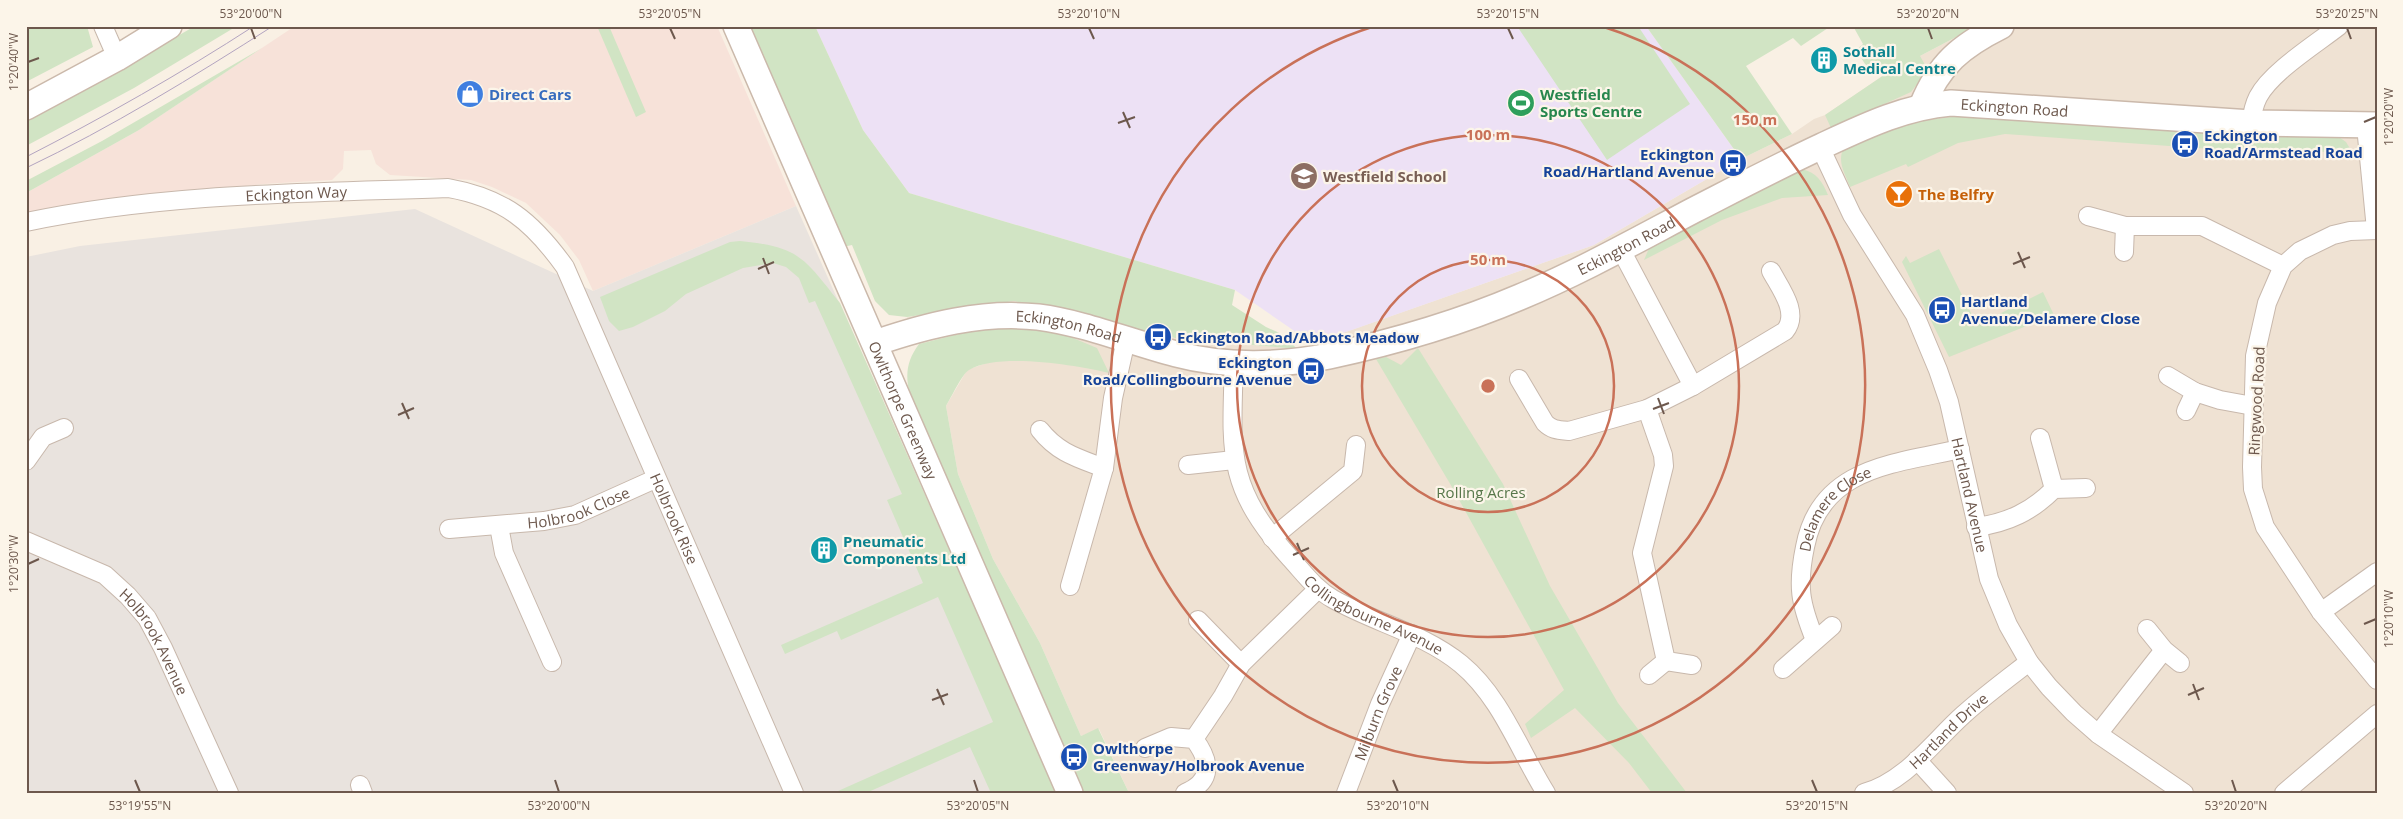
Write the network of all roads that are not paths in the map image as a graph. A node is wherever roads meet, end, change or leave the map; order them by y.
1 (103, 26) edge
2 (169, 26) edge
3 (736, 26) edge
4 (2001, 26) edge
5 (2339, 26) edge
6 (117, 58) junction
7 (26, 106) edge
8 (1922, 106) junction
9 (2251, 123) junction
10 (2372, 125) edge
11 (1820, 147) junction
12 (2088, 216) dead end
13 (26, 222) edge
14 (2125, 226) junction
15 (2376, 230) edge
16 (550, 246) joint
17 (1620, 248) junction
18 (2124, 252) dead end
19 (2283, 266) junction
20 (1771, 271) dead end
21 (1126, 340) junction
22 (875, 344) junction
23 (1234, 363) junction
24 (2168, 376) dead end
25 (1519, 379) dead end
26 (1693, 386) junction
27 (2195, 392) junction
28 (2253, 406) junction
29 (1647, 409) junction
30 (2186, 411) dead end
31 (64, 428) dead end
32 (1040, 430) dead end
33 (2040, 438) dead end
34 (1356, 446) dead end
35 (1960, 449) junction
36 (1234, 460) junction
37 (26, 461) edge
38 (1188, 465) dead end
39 (1104, 468) junction
40 (656, 478) junction
41 (2086, 488) dead end
42 (2054, 489) junction
43 (499, 526) junction
44 (1976, 526) junction
45 (449, 529) dead end
46 (1272, 538) junction
47 (26, 541) edge
48 (2377, 572) edge
49 (1070, 586) dead end
50 (1318, 589) junction
51 (2320, 612) junction
52 (1198, 620) dead end
53 (1832, 626) dead end
54 (2147, 629) dead end
55 (1412, 634) junction
56 (1815, 640) junction
57 (2164, 650) junction
58 (1666, 661) junction
59 (552, 662) dead end
60 (2029, 662) junction
61 (2180, 663) dead end
62 (1241, 664) junction
63 (1692, 665) dead end
64 (1783, 669) dead end
65 (1649, 675) dead end
66 (2377, 680) edge
67 (2377, 714) edge
68 (2098, 734) junction
69 (1194, 739) junction
70 (1145, 748) dead end
71 (1917, 760) junction
72 (1182, 792) edge
73 (229, 793) edge
74 (794, 793) edge
75 (1070, 793) edge
76 (1346, 793) edge
77 (1546, 793) edge
78 (1864, 793) edge
79 (1947, 793) edge
80 (2184, 793) edge
81 (2284, 793) edge

1 - 6 street
2 - 6 street
3 - 22 street, Owlthorpe Greenway
4 - 8 street
5 - 9 street
6 - 7 street
8 - 9 street, Eckington Road
8 - 11 street, Eckington Road
9 - 10 street, Eckington Road
10 - 15 street, Ringwood Road
11 - 17 street, Eckington Road
11 - 35 street, Hartland Avenue
12 - 14 street
13 - 16 street, Eckington Way
14 - 18 street
14 - 19 street
15 - 19 street, Ringwood Road
16 - 40 street, Holbrook Rise
17 - 23 street, Eckington Road
17 - 26 street
19 - 28 street, Ringwood Road
20 - 26 street
21 - 22 street, Eckington Road
21 - 23 street, Eckington Road
21 - 39 street
22 - 75 street, Owlthorpe Greenway
23 - 36 street, Collingbourne Avenue
24 - 27 street
25 - 29 street
26 - 29 street
27 - 28 street
27 - 30 street
28 - 51 street, Ringwood Road
29 - 58 street
31 - 37 street
32 - 39 street
33 - 42 street
34 - 46 street
35 - 44 street, Hartland Avenue
35 - 56 street, Delamere Close
36 - 38 street
36 - 46 street, Collingbourne Avenue
39 - 49 street
40 - 43 street, Holbrook Close
40 - 74 street, Holbrook Rise
41 - 42 street
42 - 44 street
43 - 45 street, Holbrook Close
43 - 59 street
44 - 60 street, Hartland Avenue
46 - 50 street, Collingbourne Avenue
47 - 73 street, Holbrook Avenue
48 - 51 street
50 - 55 street, Collingbourne Avenue
50 - 62 street
51 - 66 street, Ringwood Road
52 - 62 street
53 - 56 street
54 - 57 street
55 - 76 street, Milburn Grove
55 - 77 street, Collingbourne Avenue
56 - 64 street
57 - 61 street
57 - 68 street
58 - 63 street
58 - 65 street
60 - 68 street, Hartland Avenue
60 - 71 street, Hartland Drive
62 - 69 street
67 - 81 street
68 - 80 street, Hartland Avenue
69 - 70 street
69 - 72 street
71 - 78 street, Hartland Drive
71 - 79 street

